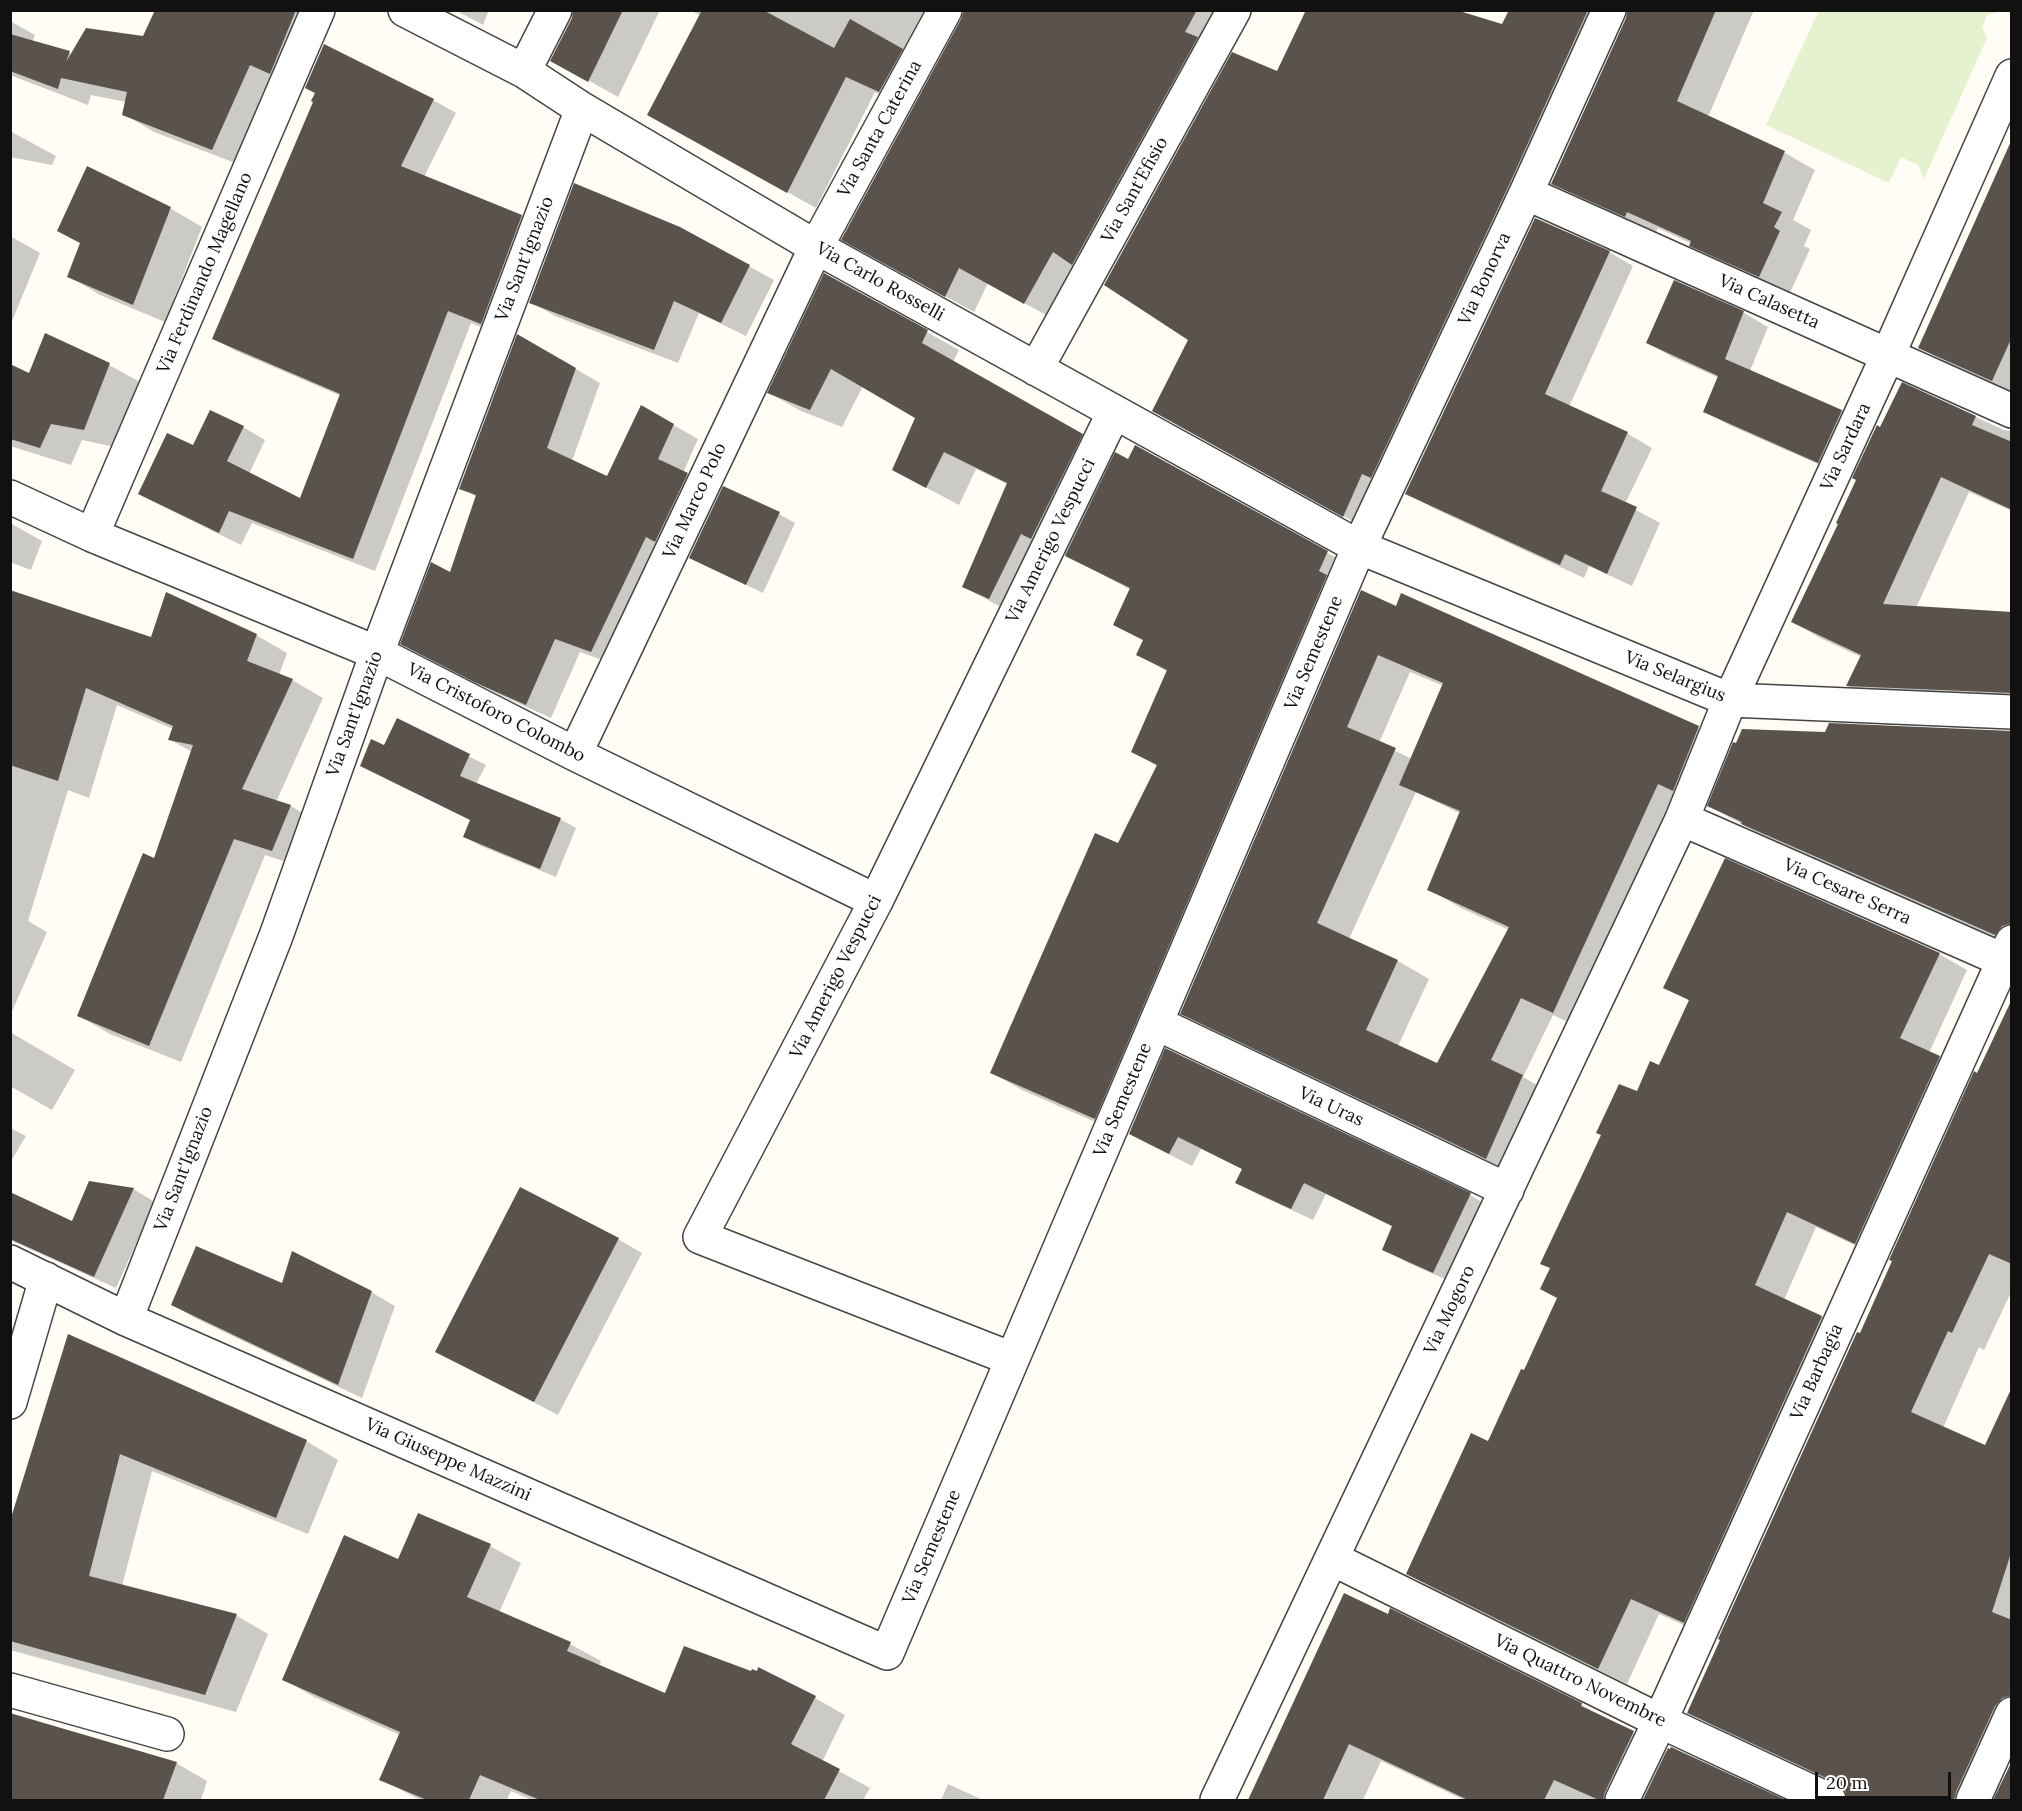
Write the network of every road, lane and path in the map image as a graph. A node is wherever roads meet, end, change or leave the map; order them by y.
1 (318, 10) edge
2 (405, 10) edge
3 (555, 10) edge
4 (945, 10) edge
5 (1234, 10) edge
6 (1609, 10) edge
7 (524, 71) junction
8 (2012, 76) edge
9 (582, 109) junction
10 (1526, 193) junction
11 (816, 247) junction
12 (1888, 356) junction
13 (1036, 369) junction
14 (1114, 411) junction
15 (2012, 411) edge
16 (10, 497) edge
17 (92, 535) junction
18 (1359, 546) junction
19 (377, 653) junction
20 (1730, 700) junction
21 (2012, 711) edge
22 (575, 754) junction
23 (1682, 819) junction
24 (876, 901) junction
25 (2009, 955) edge
26 (1156, 1023) junction
27 (1507, 1190) junction
28 (10, 1262) edge
29 (46, 1278) junction
30 (126, 1319) junction
31 (1012, 1359) junction
32 (10, 1402) edge
33 (1333, 1558) junction
34 (887, 1653) joint
35 (10, 1690) edge
36 (2012, 1714) edge
37 (1660, 1721) junction
38 (167, 1734) dead end
39 (1217, 1800) edge
40 (1622, 1800) edge
41 (1829, 1800) edge
42 (1973, 1800) edge

1 - 17 street, Via Ferdinando Magellano
2 - 7 street, Via Carlo Rosselli
3 - 7 street
4 - 11 street, Via Santa Caterina
5 - 13 street, Via Sant'Efisio
6 - 10 street, Via Bonorva
7 - 9 street, Via Carlo Rosselli
8 - 12 street, Via Sardara
9 - 11 street, Via Carlo Rosselli
9 - 19 street, Via Sant'Ignazio
10 - 12 street, Via Calasetta
10 - 18 street, Via Bonorva
11 - 13 street, Via Carlo Rosselli
11 - 22 street, Via Marco Polo
12 - 15 street, Via Calasetta
12 - 20 street, Via Sardara
13 - 14 street, Via Carlo Rosselli
14 - 18 street, Via Carlo Rosselli
14 - 24 street, Via Amerigo Vespucci
16 - 17 street, Via Cristoforo Colombo
17 - 19 street, Via Cristoforo Colombo
18 - 20 street, Via Selargius
18 - 26 street, Via Semestene
19 - 22 street, Via Cristoforo Colombo
19 - 30 street, Via Sant'Ignazio
20 - 21 street, Via Selargius
20 - 23 street, Via Sardara
22 - 24 street, Via Cristoforo Colombo
23 - 25 street, Via Cesare Serra
23 - 27 street, Via Mogoro
24 - 31 street, Via Amerigo Vespucci
25 - 37 street, Via Barbagia
26 - 27 street, Via Uras
26 - 31 street, Via Semestene
27 - 33 street, Via Mogoro
28 - 29 street, Via Giuseppe Mazzini
29 - 30 street, Via Giuseppe Mazzini
29 - 32 street
30 - 34 street, Via Giuseppe Mazzini
31 - 34 street, Via Semestene
33 - 37 street, Via Quattro Novembre
33 - 39 street, Via Mogoro
35 - 38 street
36 - 42 street
37 - 40 street, Via Barbagia
37 - 41 street, Via Quattro Novembre

